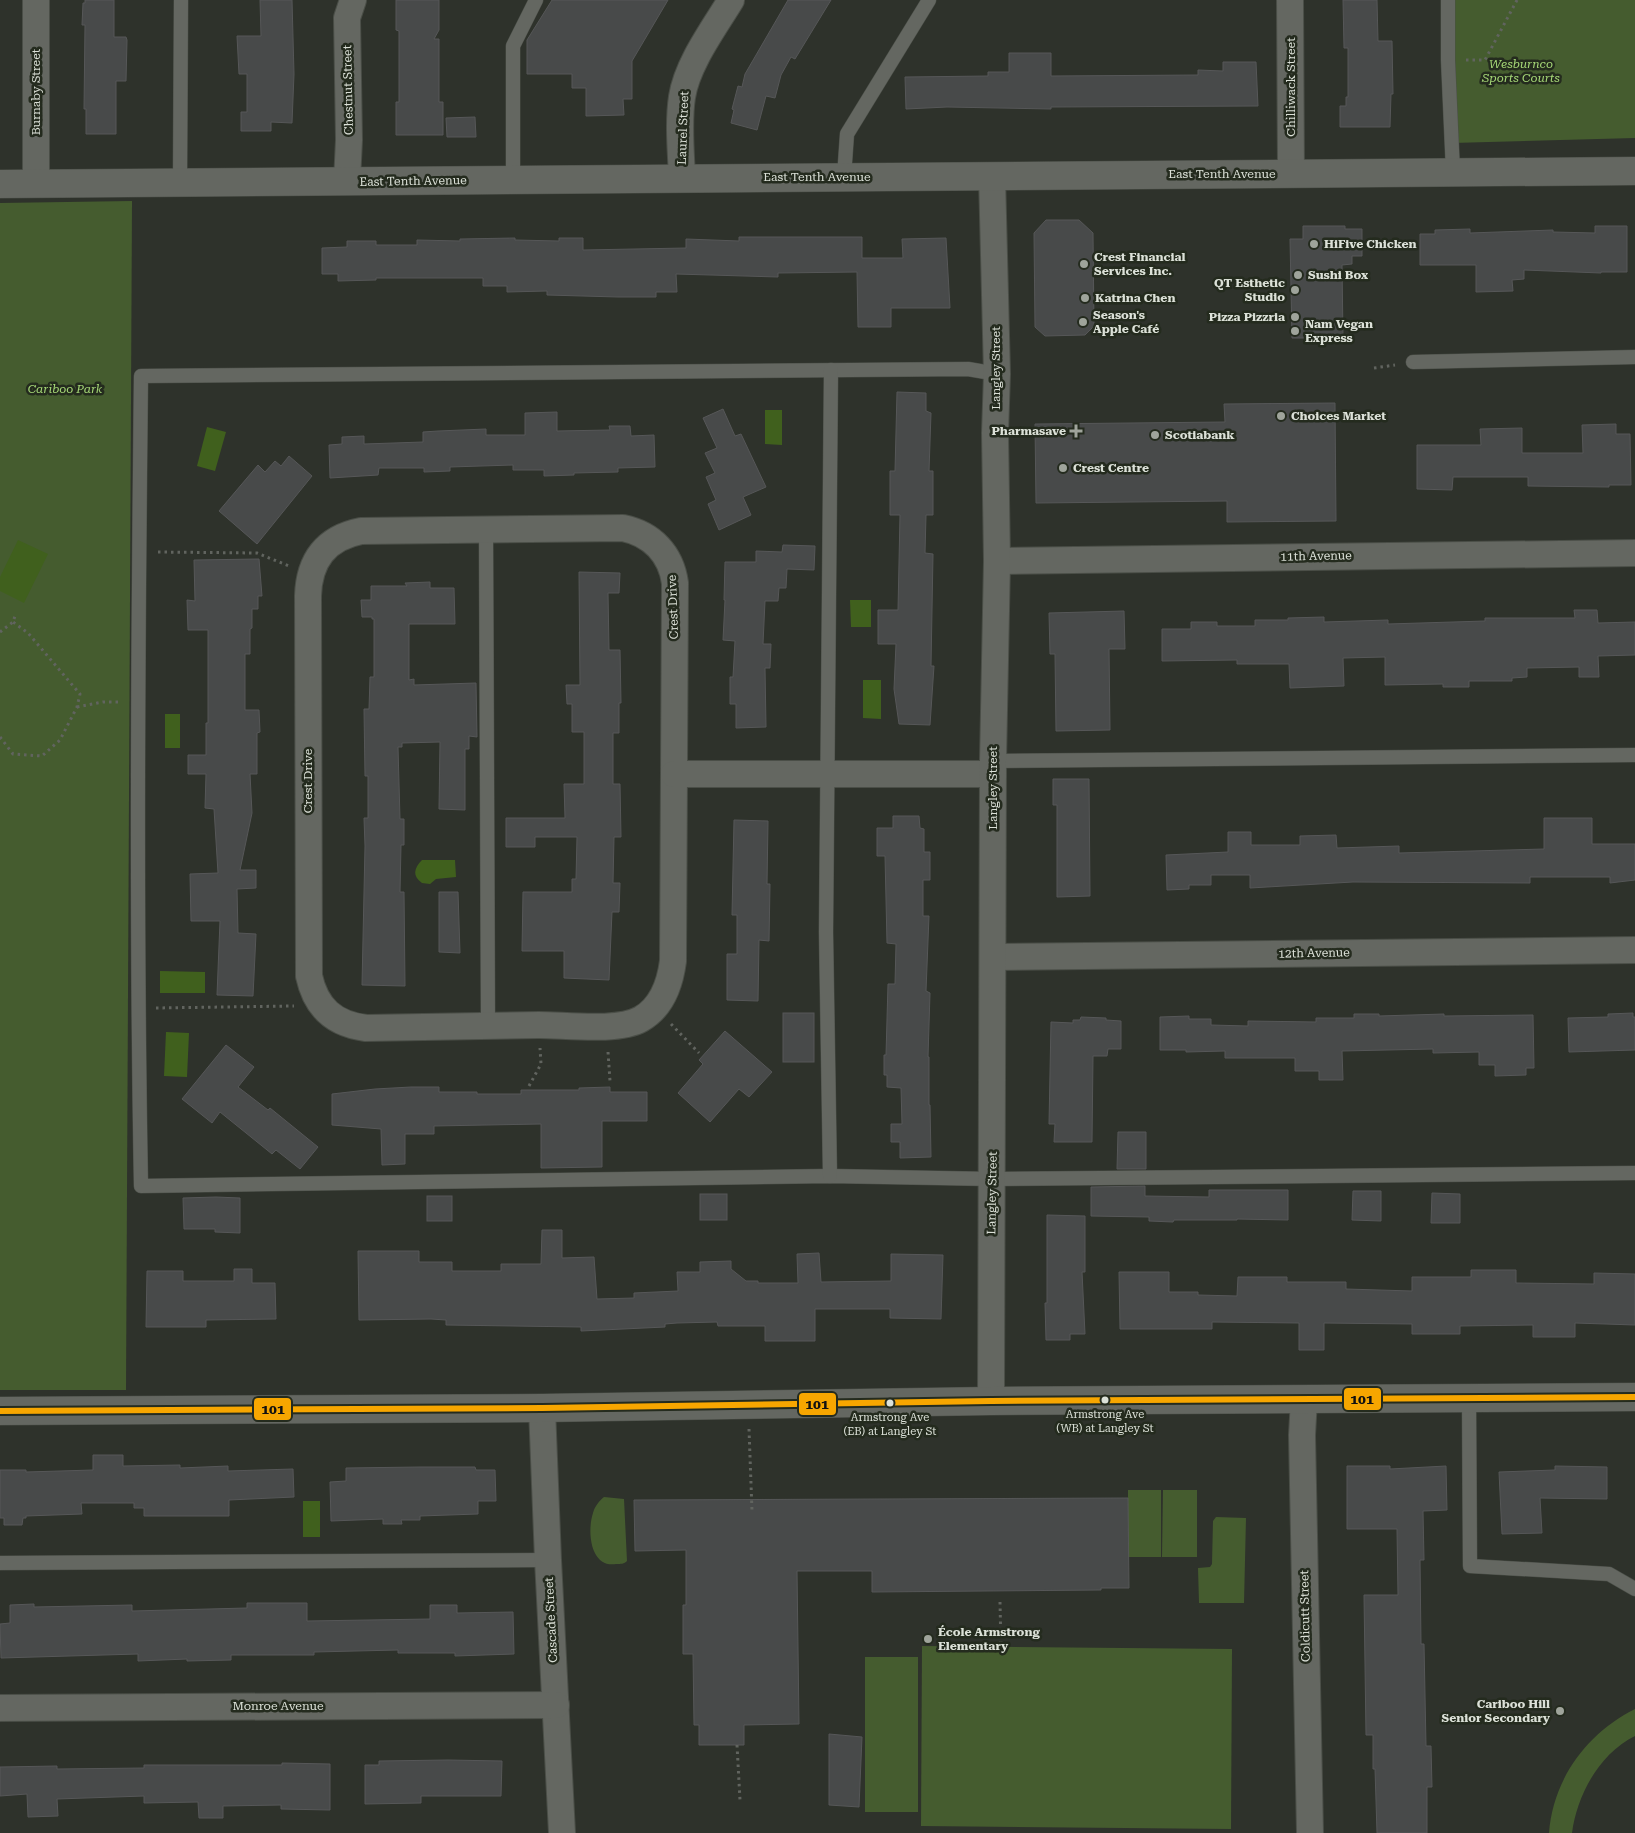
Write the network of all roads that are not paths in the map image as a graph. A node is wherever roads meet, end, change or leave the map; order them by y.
1 (36, 0) edge
2 (181, 0) edge
3 (353, 0) edge
4 (536, 0) edge
5 (731, 0) edge
6 (929, 0) edge
7 (1290, 0) edge
8 (1448, 0) edge
9 (1635, 171) edge
10 (1453, 172) junction
11 (1291, 174) junction
12 (992, 176) junction
13 (844, 177) junction
14 (682, 178) junction
15 (513, 180) junction
16 (347, 181) junction
17 (180, 183) junction
18 (0, 184) edge
19 (36, 184) junction
20 (1635, 357) edge
21 (1413, 362) dead end
22 (831, 370) junction
23 (997, 374) junction
24 (486, 529) junction
25 (1635, 553) edge
26 (997, 561) junction
27 (1635, 755) edge
28 (993, 768) junction
29 (674, 774) junction
30 (828, 774) junction
31 (1635, 950) edge
32 (993, 957) junction
33 (488, 1026) junction
34 (1635, 1173) edge
35 (830, 1176) junction
36 (992, 1180) junction
37 (1635, 1396) edge
38 (1470, 1398) junction
39 (1304, 1399) junction
40 (991, 1401) junction
41 (542, 1408) junction
42 (0, 1411) edge
43 (548, 1560) junction
44 (0, 1563) edge
45 (1635, 1589) edge
46 (556, 1705) junction
47 (0, 1708) edge
48 (562, 1833) edge
49 (1310, 1833) edge

1 - 19 street, Burnaby Street
2 - 17 lane
3 - 16 street, Chestnut Street
4 - 15 lane
5 - 14 street, Laurel Street
6 - 13 lane
7 - 11 street, Chilliwack Street
8 - 10 lane
9 - 10 main road, East Tenth Avenue
10 - 11 main road, East Tenth Avenue
11 - 12 main road, East Tenth Avenue
12 - 13 main road, East Tenth Avenue
12 - 23 street, Langley Street
13 - 14 main road, East Tenth Avenue
14 - 15 main road, East Tenth Avenue
15 - 16 main road, East Tenth Avenue
16 - 17 main road, East Tenth Avenue
17 - 19 main road, East Tenth Avenue
18 - 19 main road, East Tenth Avenue
20 - 21 lane
22 - 23 lane
22 - 30 lane
22 - 35 lane
23 - 26 street, Langley Street
24 - 29 street, Crest Drive
24 - 33 lane
24 - 33 street, Crest Drive
25 - 26 street, 11th Avenue
26 - 28 street, Langley Street
27 - 28 lane
28 - 30 street
28 - 32 street, Langley Street
29 - 30 street
29 - 33 street, Crest Drive
30 - 35 lane
31 - 32 street, 12th Avenue
32 - 36 street, Langley Street
34 - 36 lane
35 - 36 lane
36 - 40 street, Langley Street
37 - 38 main road
38 - 39 main road
38 - 45 lane
39 - 40 main road
39 - 49 street, Coldicutt Street
40 - 41 main road
41 - 42 main road
41 - 43 street, Cascade Street
43 - 44 lane
43 - 46 street, Cascade Street
46 - 47 street, Monroe Avenue
46 - 48 street, Cascade Street

